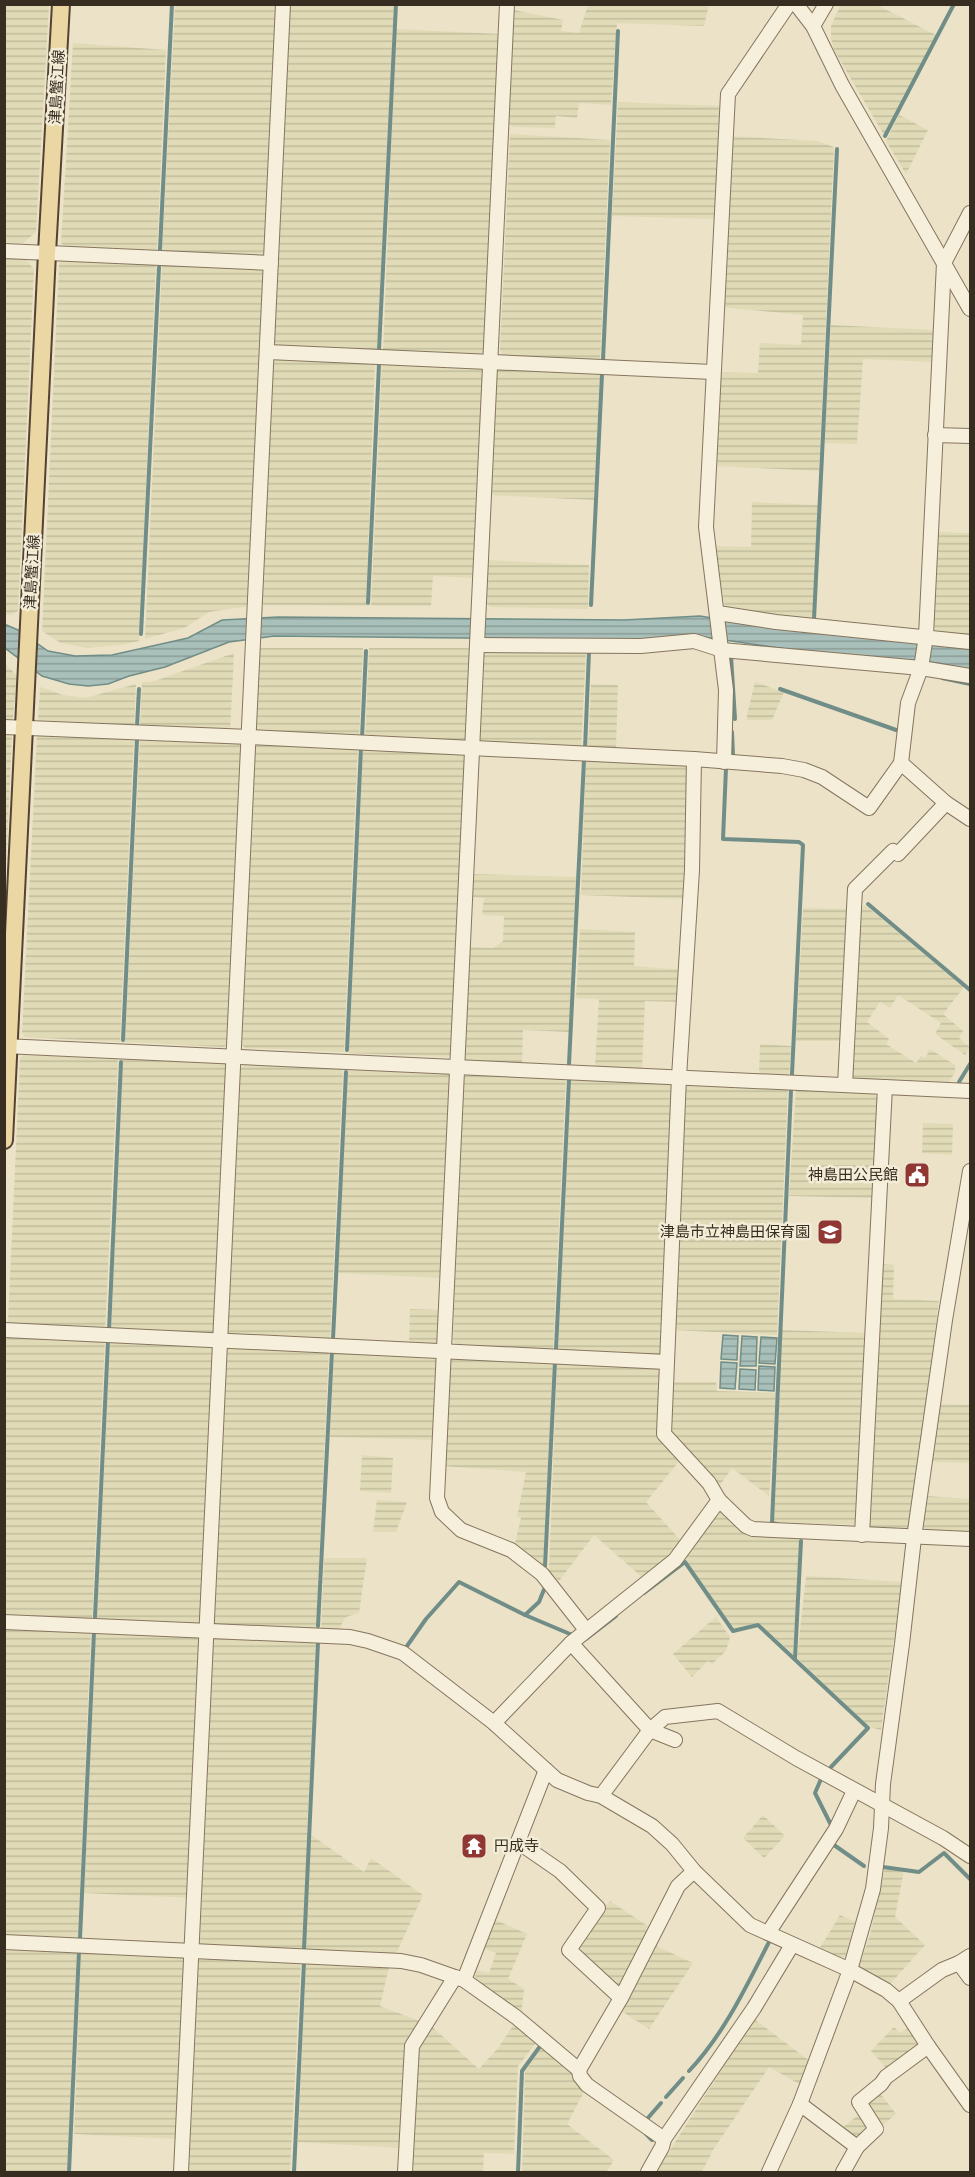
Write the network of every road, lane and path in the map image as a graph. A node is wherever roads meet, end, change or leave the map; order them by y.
1 (61, 4) edge
2 (283, 4) edge
3 (507, 4) edge
4 (789, 4) edge
5 (796, 4) edge
6 (826, 4) edge
7 (813, 26) junction
8 (970, 213) edge
9 (4, 250) edge
10 (47, 253) junction
11 (271, 263) junction
12 (944, 263) junction
13 (970, 309) edge
14 (268, 352) junction
15 (491, 362) junction
16 (713, 372) junction
17 (935, 435) junction
18 (970, 436) edge
19 (718, 615) junction
20 (926, 636) junction
21 (970, 642) edge
22 (478, 643) junction
23 (722, 648) junction
24 (921, 668) junction
25 (970, 676) edge
26 (4, 727) edge
27 (25, 728) junction
28 (250, 737) junction
29 (472, 749) junction
30 (694, 759) junction
31 (724, 762) junction
32 (901, 763) junction
33 (946, 803) junction
34 (970, 819) edge
35 (7, 1046) edge
36 (233, 1056) junction
37 (458, 1067) junction
38 (679, 1077) junction
39 (845, 1085) junction
40 (885, 1087) junction
41 (970, 1091) edge
42 (4, 1140) edge
43 (970, 1172) edge
44 (4, 1330) edge
45 (219, 1341) junction
46 (443, 1351) junction
47 (667, 1362) junction
48 (719, 1500) junction
49 (862, 1535) junction
50 (914, 1538) junction
51 (970, 1539) edge
52 (4, 1622) edge
53 (206, 1630) junction
54 (586, 1630) junction
55 (571, 1643) junction
56 (494, 1723) junction
57 (650, 1730) junction
58 (675, 1740) dead end
59 (546, 1770) junction
60 (854, 1791) junction
61 (601, 1796) junction
62 (882, 1805) junction
63 (518, 1842) junction
64 (970, 1856) edge
65 (694, 1871) junction
66 (768, 1933) junction
67 (4, 1942) edge
68 (792, 1945) junction
69 (192, 1950) junction
70 (965, 1960) edge
71 (850, 1970) junction
72 (460, 1978) junction
73 (970, 1978) edge
74 (621, 1998) junction
75 (899, 2001) junction
76 (928, 2046) junction
77 (579, 2070) junction
78 (800, 2104) junction
79 (970, 2105) edge
80 (664, 2139) junction
81 (856, 2147) junction
82 (181, 2172) edge
83 (405, 2172) edge
84 (648, 2172) edge
85 (769, 2172) edge
86 (843, 2172) edge

1 - 10 main road, 津島蟹江線
2 - 11 street
3 - 15 street
4 - 16 street
5 - 7 street
6 - 7 street
7 - 12 street
8 - 12 street
9 - 10 street
10 - 11 street
10 - 27 main road, 津島蟹江線
11 - 14 street
12 - 13 street
12 - 17 street
14 - 15 street
14 - 28 street
15 - 16 street
15 - 22 street
16 - 19 street
17 - 18 street
17 - 20 street
19 - 20 street
19 - 23 street
20 - 21 street
20 - 24 street
22 - 23 street
22 - 29 street
23 - 24 street
23 - 31 street
24 - 25 street
24 - 32 street
26 - 27 street
27 - 28 street
27 - 35 main road, 津島蟹江線
28 - 29 street
28 - 36 street
29 - 30 street
29 - 37 street
30 - 31 street
30 - 38 street
31 - 32 street
32 - 33 street
33 - 34 street
33 - 39 street
35 - 36 street
35 - 42 main road, 津島蟹江線
36 - 37 street
36 - 45 street
37 - 38 street
37 - 46 street
38 - 39 street
38 - 47 street
39 - 40 street
40 - 41 street
40 - 49 street
43 - 50 street
44 - 45 street
45 - 46 street
45 - 53 street
46 - 47 street
46 - 54 street
47 - 48 street
48 - 49 street
48 - 54 street
49 - 50 street
50 - 51 street
50 - 62 street
52 - 53 street
53 - 56 street
53 - 69 street
54 - 55 street
55 - 56 street
55 - 57 street
56 - 59 street
57 - 58 street
57 - 60 street
57 - 61 street
59 - 61 street
59 - 63 street
60 - 62 street
60 - 66 street
61 - 65 street
62 - 64 street
62 - 71 street
63 - 72 street
63 - 74 street
65 - 66 street
65 - 74 street
66 - 68 street
67 - 69 street
68 - 71 street
68 - 80 street
69 - 72 street
69 - 82 street
70 - 73 street
70 - 75 street
71 - 75 street
71 - 78 street
72 - 77 street
72 - 83 street
74 - 77 street
75 - 76 street
76 - 79 street
76 - 81 street
77 - 80 street
78 - 81 street
78 - 85 street
80 - 84 street
81 - 86 street

